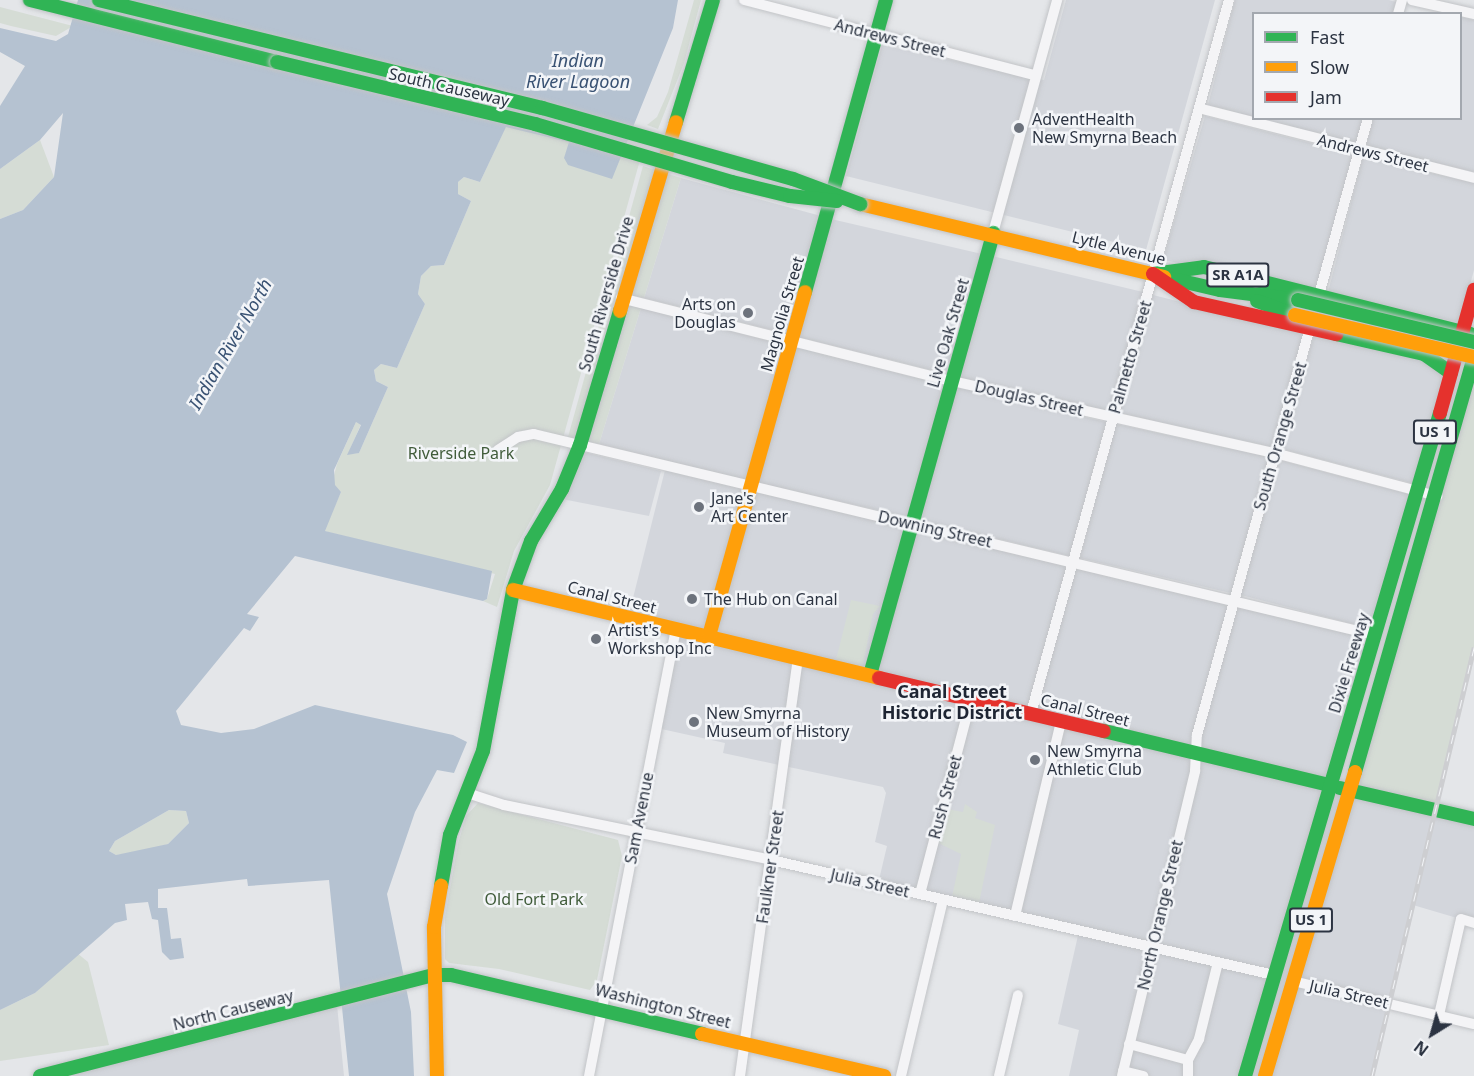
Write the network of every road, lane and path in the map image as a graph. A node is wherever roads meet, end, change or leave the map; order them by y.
1 (30, 0) edge
2 (99, 0) edge
3 (713, 0) edge
4 (744, 0) edge
5 (886, 0) edge
6 (1057, 0) edge
7 (1230, 0) edge
8 (1412, 0) edge
9 (1474, 14) edge
10 (877, 35) junction
11 (1035, 75) junction
12 (1202, 109) junction
13 (1367, 120) edge
14 (1359, 150) junction
15 (1474, 177) edge
16 (860, 204) junction
17 (993, 233) junction
18 (1153, 274) junction
19 (1474, 290) edge
20 (1238, 293) junction
21 (1322, 296) junction
22 (621, 298) junction
23 (1311, 329) junction
24 (1471, 338) edge
25 (792, 341) junction
26 (1424, 354) junction
27 (1456, 354) junction
28 (1474, 358) edge
29 (1451, 373) junction
30 (952, 381) junction
31 (1113, 418) junction
32 (580, 445) junction
33 (498, 450) dead end
34 (1275, 453) junction
35 (752, 487) junction
36 (1419, 491) junction
37 (1437, 496) junction
38 (913, 524) junction
39 (1074, 562) junction
40 (513, 590) junction
41 (1234, 599) junction
42 (676, 629) junction
43 (1375, 635) junction
44 (709, 636) junction
45 (798, 658) junction
46 (870, 675) junction
47 (971, 700) junction
48 (1031, 713) junction
49 (1061, 721) junction
50 (1196, 753) junction
51 (1329, 785) junction
52 (1348, 790) junction
53 (466, 793) junction
54 (1474, 819) edge
55 (636, 835) junction
56 (771, 860) junction
57 (920, 894) junction
58 (943, 900) junction
59 (1015, 916) junction
60 (1474, 923) edge
61 (1286, 932) junction
62 (1152, 948) junction
63 (1218, 962) junction
64 (433, 975) junction
65 (1274, 975) junction
66 (1293, 981) junction
67 (1018, 995) dead end
68 (602, 1007) junction
69 (1439, 1015) junction
70 (1474, 1024) edge
71 (1277, 1035) junction
72 (746, 1043) junction
73 (1129, 1044) junction
74 (1188, 1060) junction
75 (1122, 1073) edge
76 (48, 1075) edge
77 (437, 1076) edge
78 (589, 1076) edge
79 (740, 1076) edge
80 (884, 1076) edge
81 (902, 1076) edge
82 (999, 1076) edge
83 (1143, 1076) edge
84 (1188, 1076) edge
85 (1245, 1076) edge
86 (1265, 1076) edge

1 - 16 main road, South Causeway / SR A1A, bridge
2 - 16 main road, South Causeway / SR A1A, bridge
3 - 22 main road, South Riverside Drive
4 - 10 street, Andrews Street
5 - 10 main road, Magnolia Street
6 - 11 street, Live Oak Street
7 - 12 street, Palmetto Street
8 - 9 street
10 - 11 street, Andrews Street
10 - 25 main road, Magnolia Street
11 - 17 street, Live Oak Street
12 - 14 street, Andrews Street
12 - 18 street, Palmetto Street
13 - 14 street, South Orange Street
14 - 15 street, Andrews Street
14 - 21 street, South Orange Street
16 - 17 main road, South Causeway / SR A1A
17 - 18 main road, Lytle Avenue / SR A1A
17 - 30 main road, Live Oak Street
18 - 20 main road, Lytle Avenue
18 - 21 main road, SR A1A
18 - 23 main road, SR A1A
18 - 31 street, Palmetto Street
19 - 24 main road, Dixie Freeway / US 1
20 - 24 main road, Lytle Avenue, bridge
20 - 28 main road, Lytle Avenue, bridge
21 - 23 street, South Orange Street
21 - 24 main road, SR A1A
22 - 25 street, Douglas Street
22 - 32 main road, South Riverside Drive
23 - 26 main road, SR A1A
23 - 34 street, South Orange Street
24 - 27 main road, Dixie Freeway / US 1
24 - 27 main road
25 - 30 street, Douglas Street
25 - 35 main road, Magnolia Street
26 - 27 main road
26 - 29 main road, SR A1A
27 - 29 main road, Dixie Freeway / US 1
28 - 37 main road, US 1
29 - 36 main road, Dixie Freeway / US 1
30 - 31 street, Douglas Street
30 - 38 main road, Live Oak Street
31 - 34 street, Douglas Street
31 - 39 street, Palmetto Street
32 - 33 street, Downing Street
32 - 35 street, Downing Street
32 - 40 main road, South Riverside Drive
34 - 36 street, Douglas Street
34 - 41 street, South Orange Street
35 - 38 street, Downing Street
35 - 44 main road, Magnolia Street
36 - 37 street, Douglas Street
36 - 43 main road, Dixie Freeway / US 1
37 - 52 main road, US 1
38 - 39 street, Downing Street
38 - 46 main road, Live Oak Street
39 - 41 street, Downing Street
39 - 48 street, Palmetto Street
40 - 42 main road, Canal Street
40 - 53 main road, South Riverside Drive
41 - 43 street, Downing Street
41 - 50 street, South Orange Street
42 - 44 main road, Canal Street
42 - 55 street, Sam Avenue
43 - 51 main road, Dixie Freeway / US 1
44 - 45 main road, Canal Street
45 - 46 main road, Canal Street
45 - 56 street, Faulkner Street
46 - 47 main road, Canal Street
47 - 48 main road, Canal Street
47 - 57 street, Rush Street
48 - 49 main road, Canal Street
49 - 50 main road, Canal Street
49 - 59 street
50 - 51 main road, Canal Street
50 - 62 street, North Orange Street
51 - 52 main road, Canal Street
51 - 61 main road, Dixie Freeway / US 1
52 - 54 main road, Canal Street
52 - 66 main road, US 1
53 - 55 street, Julia Street
53 - 64 main road, South Riverside Drive
55 - 56 street, Julia Street
55 - 68 street, Sam Avenue
56 - 57 street, Julia Street
56 - 72 street, Faulkner Street
57 - 58 street, Julia Street
58 - 59 street, Julia Street
58 - 81 street
59 - 62 street, Julia Street
60 - 69 street
61 - 65 main road, Dixie Freeway / US 1
61 - 66 main road
62 - 63 street, Julia Street
62 - 73 street, North Orange Street
63 - 65 street, Julia Street
63 - 74 street
64 - 68 main road, Washington Street
64 - 76 main road, North Causeway
64 - 77 main road, South Riverside Drive
65 - 71 main road
65 - 85 main road, Dixie Freeway / US 1
66 - 69 street, Julia Street
66 - 71 main road, US 1
67 - 82 street
68 - 72 main road, Washington Street
68 - 78 street, Sam Avenue
69 - 70 street, Julia Street
71 - 86 main road, US 1
72 - 79 street, Faulkner Street
72 - 80 main road, Washington Street
73 - 74 street
73 - 75 street, North Orange Street
74 - 84 street
75 - 83 street

